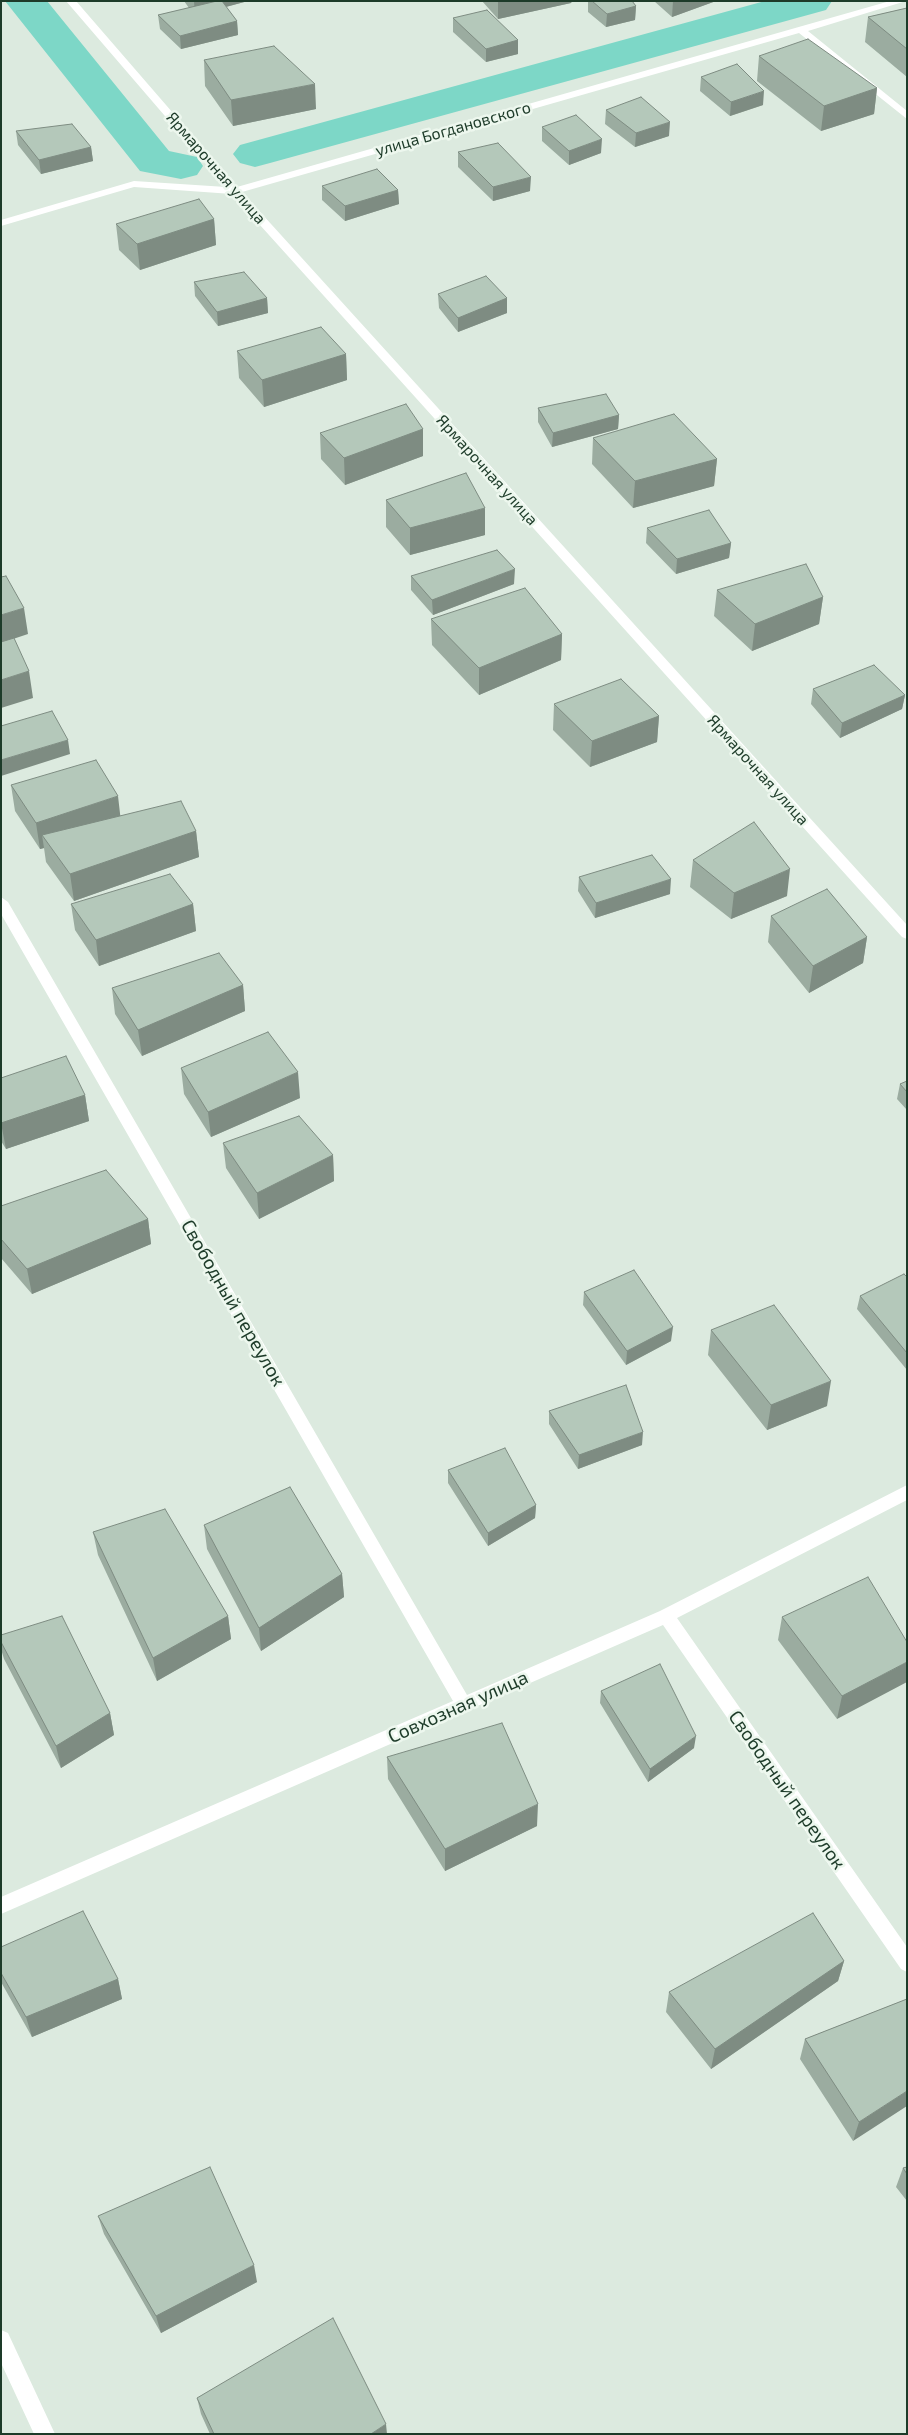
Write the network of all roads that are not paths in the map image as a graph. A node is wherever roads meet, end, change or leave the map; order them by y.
1 (71, 1) edge
2 (901, 1) edge
3 (802, 30) junction
4 (907, 116) edge
5 (235, 191) junction
6 (1, 222) edge
7 (1, 902) edge
8 (907, 934) edge
9 (907, 1492) edge
10 (666, 1616) junction
11 (464, 1704) junction
12 (1, 1906) edge
13 (907, 1963) edge
14 (1, 2340) edge
15 (45, 2434) edge

1 - 5 street, Ярмарочная улица
2 - 3 street, улица Богдановского
3 - 4 street
3 - 5 street, улица Богдановского
5 - 6 street, улица Богдановского
5 - 8 street, Ярмарочная улица
7 - 11 street, Свободный переулок
9 - 10 street, Совхозная улица
10 - 11 street, Совхозная улица
10 - 13 street, Свободный переулок
11 - 12 street, Совхозная улица
14 - 15 street

